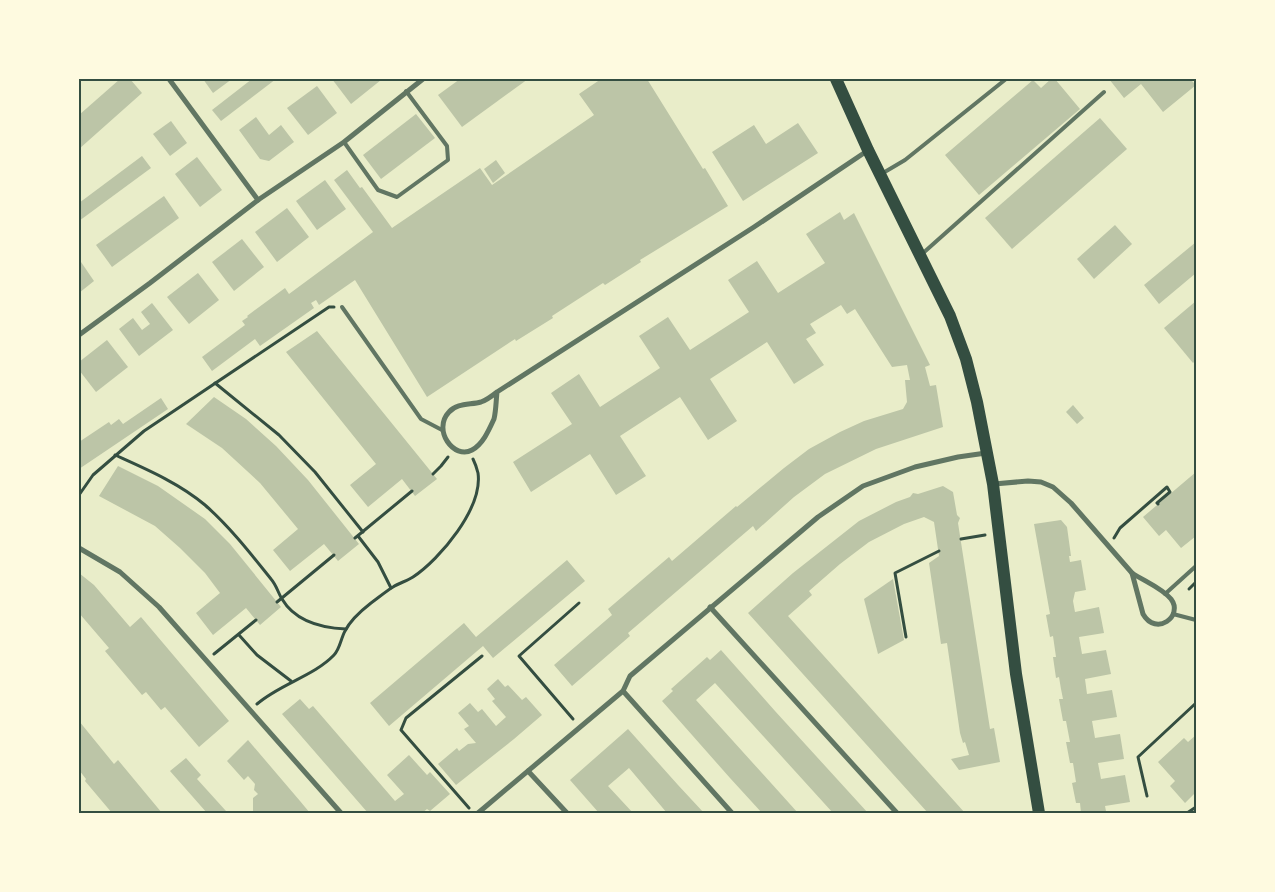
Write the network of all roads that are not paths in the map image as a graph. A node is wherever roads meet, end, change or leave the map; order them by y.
1 (169, 79) edge
2 (423, 79) edge
3 (836, 79) edge
4 (1006, 79) edge
5 (406, 91) junction
6 (1104, 92) dead end
7 (344, 142) junction
8 (868, 150) junction
9 (881, 174) junction
10 (258, 200) junction
11 (920, 255) junction
12 (342, 307) road end
13 (79, 334) edge
14 (497, 392) junction
15 (442, 430) junction
16 (986, 453) junction
17 (993, 484) junction
18 (79, 548) edge
19 (1196, 566) edge
20 (1132, 573) junction
21 (1165, 594) junction
22 (710, 607) junction
23 (1173, 614) junction
24 (1196, 620) edge
25 (623, 691) junction
26 (528, 771) junction
27 (341, 813) edge
28 (478, 813) edge
29 (567, 813) edge
30 (732, 813) edge
31 (897, 813) edge
32 (1038, 813) edge

1 - 10 street
2 - 5 street
3 - 8 main road
4 - 9 lane
5 - 7 street
5 - 7 lane
6 - 11 lane
7 - 10 street
8 - 9 main road
8 - 14 street
9 - 11 main road
10 - 13 street
11 - 16 main road
12 - 15 lane
14 - 15 street
14 - 15 street
16 - 17 main road
16 - 22 street
17 - 20 street
17 - 32 main road
18 - 27 street
19 - 21 lane
20 - 21 street
20 - 23 street
21 - 23 street
22 - 25 street
22 - 31 street
23 - 24 lane
25 - 26 street
25 - 30 street
26 - 28 street
26 - 29 street

